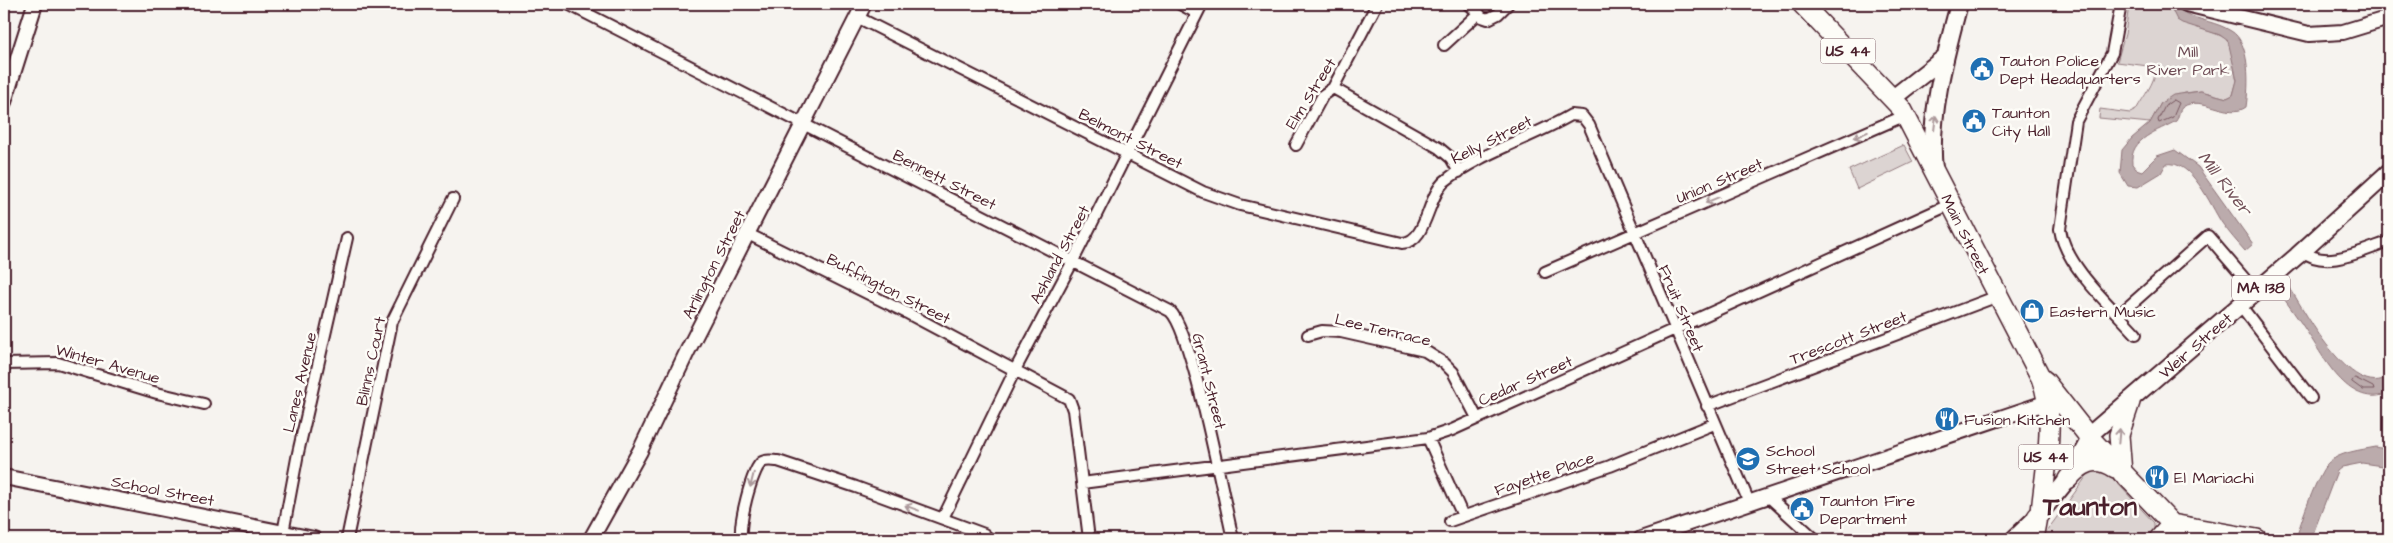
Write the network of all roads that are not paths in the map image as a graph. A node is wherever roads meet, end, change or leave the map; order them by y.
1 (35, 4) edge
2 (568, 4) edge
3 (864, 4) edge
4 (1180, 4) edge
5 (1377, 4) edge
6 (1469, 4) edge
7 (1508, 4) edge
8 (1802, 4) edge
9 (1959, 4) edge
10 (2121, 4) edge
11 (2190, 4) edge
12 (1200, 8) edge
13 (1479, 13) junction
14 (858, 17) junction
15 (2389, 18) edge
16 (1444, 45) dead end
17 (1945, 57) junction
18 (1917, 79) junction
19 (1333, 88) junction
20 (1939, 97) junction
21 (1894, 98) junction
22 (4, 102) edge
23 (1906, 115) junction
24 (1589, 124) joint
25 (803, 125) junction
26 (1296, 145) dead end
27 (1127, 154) junction
28 (1459, 172) junction
29 (1934, 172) junction
30 (2389, 172) edge
31 (453, 199) dead end
32 (1951, 204) junction
33 (1635, 233) junction
34 (748, 234) junction
35 (347, 238) dead end
36 (1407, 242) joint
37 (2389, 242) edge
38 (2303, 251) junction
39 (1073, 261) junction
40 (1544, 272) dead end
41 (2256, 292) junction
42 (1998, 296) junction
43 (2241, 306) junction
44 (2119, 315) junction
45 (1674, 328) junction
46 (2136, 334) dead end
47 (1308, 335) dead end
48 (4, 364) edge
49 (1015, 370) junction
50 (2038, 371) junction
51 (2311, 398) dead end
52 (2048, 402) junction
53 (2130, 402) junction
54 (204, 404) dead end
55 (1707, 406) junction
56 (1477, 418) junction
57 (2075, 419) junction
58 (1714, 424) junction
59 (1428, 438) junction
60 (2089, 438) junction
61 (1216, 465) junction
62 (2122, 473) junction
63 (4, 477) edge
64 (2068, 478) junction
65 (1082, 483) junction
66 (1768, 496) junction
67 (1749, 502) junction
68 (2039, 515) junction
69 (1464, 516) junction
70 (943, 518) junction
71 (1450, 521) dead end
72 (2172, 524) junction
73 (283, 533) junction
74 (314, 539) edge
75 (347, 539) edge
76 (591, 539) edge
77 (742, 539) edge
78 (989, 539) edge
79 (1089, 539) edge
80 (1233, 539) edge
81 (1641, 539) edge
82 (1815, 539) edge
83 (2014, 539) edge
84 (2033, 539) edge
85 (2158, 539) edge
86 (2184, 539) edge
87 (2196, 539) edge
88 (2257, 539) edge

1 - 22 street
2 - 25 street, Bennett Street
3 - 14 street, Arlington Street
4 - 12 street
5 - 19 street, Elm Street
6 - 13 street
7 - 13 street
8 - 21 highway, US 44
9 - 17 main road
10 - 44 street
11 - 15 street
12 - 27 street, Ashland Street
13 - 16 street
14 - 25 street, Arlington Street
14 - 27 street, Belmont Street
17 - 18 main road
17 - 20 main road
18 - 20 main road
18 - 21 main road
19 - 26 street, Elm Street
19 - 28 street
29 -> 20 main road
21 - 23 highway, Main Street / US 44
23 - 29 highway, Main Street / US 44
23 -> 33 street, Union Street
24 - 28 street, Kelly Street
24 - 33 street, Fruit Street
25 - 34 street, Arlington Street
25 - 39 street, Bennett Street
27 - 36 street, Belmont Street
27 - 39 street, Ashland Street
28 - 36 street, Kelly Street
29 - 32 highway, Main Street / US 44
30 - 38 main road, Weir Street / MA 138
31 - 75 street, Blinns Court
32 - 42 highway, Main Street / US 44
32 - 45 street, Cedar Street
33 - 40 street, Union Street
33 - 45 street, Fruit Street
34 - 49 street, Buffington Street
34 - 76 street, Arlington Street
35 - 73 street, Lanes Avenue
37 - 38 street
38 - 41 main road, Weir Street / MA 138
39 - 49 street, Ashland Street
39 - 61 street, Grant Street
41 - 43 main road, Weir Street / MA 138
41 - 44 street
42 - 50 highway, Main Street / US 44
42 - 55 street, Trescott Street
43 - 51 street
43 - 53 main road, Weir Street / MA 138
44 - 46 street
45 - 55 street, Fruit Street
45 - 56 street, Cedar Street
47 - 56 street, Lee Terrace
48 - 54 street, Winter Avenue
49 - 65 street, Buffington Street
49 - 70 street, Ashland Street
50 - 52 highway, Main Street / US 44
50 - 57 highway, Main Street / US 44
52 - 57 highway
52 - 66 street
52 - 68 highway, Main Street / US 44
53 - 60 main road, Weir Street / MA 138
62 -> 53 highway
55 - 58 street, Fruit Street
56 - 59 street, Cedar Street
57 - 60 highway, Main Street / US 44
58 - 67 street, Fruit Street
58 - 69 street, Fayette Place
59 - 61 street, Cedar Street
59 - 69 street
60 - 62 highway, US 44
60 - 64 main road, MA 138
61 - 65 street, Cedar Street
61 - 80 street, Grant Street
62 - 64 highway
62 - 72 highway, US 44
63 - 73 street, School Street
64 - 68 main road, MA 138
65 - 79 street
66 - 67 street
66 - 82 street
67 - 81 street
68 - 83 main road, MA 138
68 - 84 highway, US 44
69 - 71 street, Fayette Place
70 -> 77 street
70 - 78 street
72 - 85 highway
72 - 86 street
72 - 87 street
72 - 88 highway
73 - 74 street, School Street

